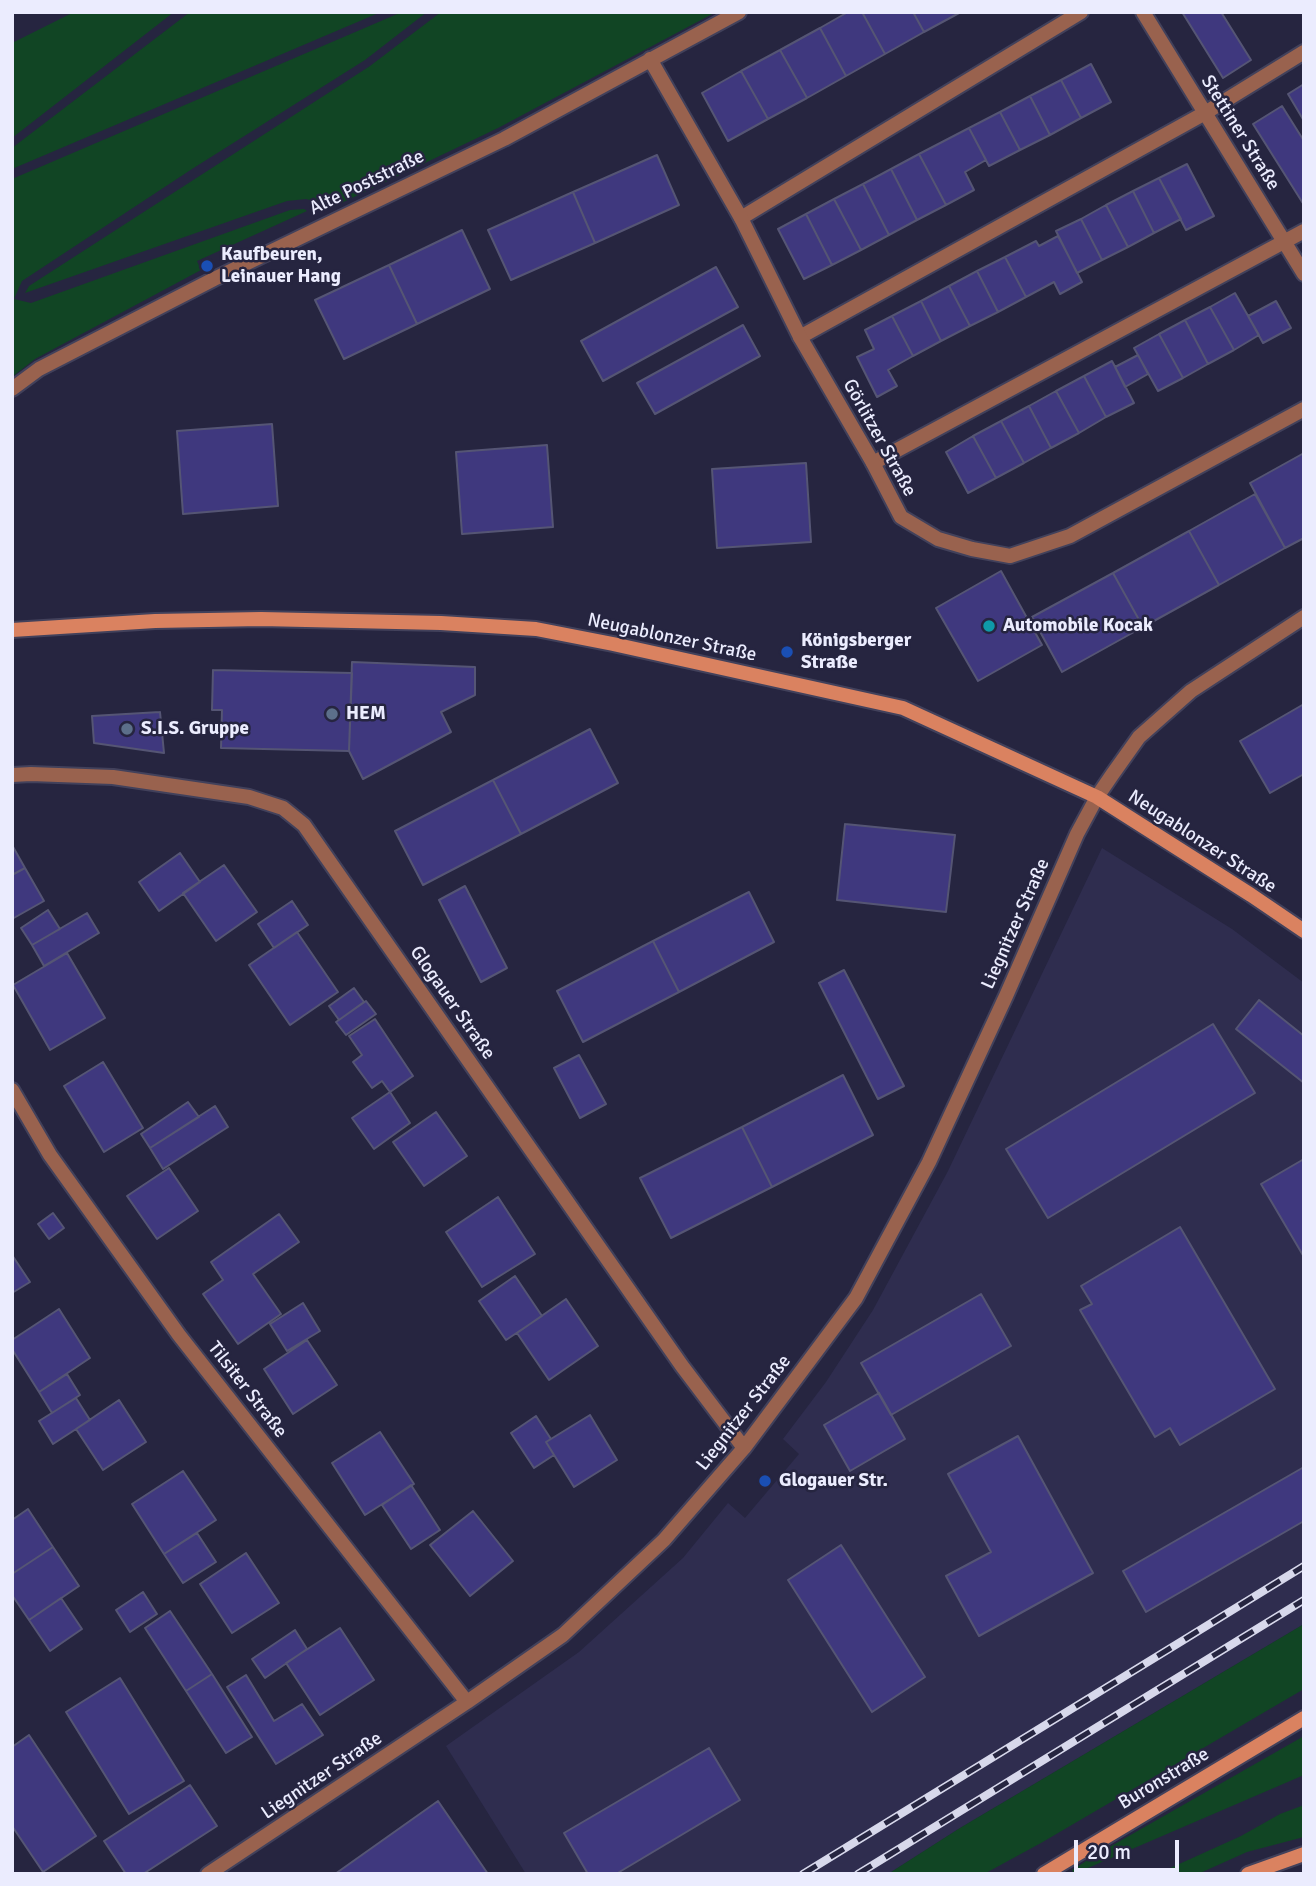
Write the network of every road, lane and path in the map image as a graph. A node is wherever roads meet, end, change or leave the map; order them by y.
1 (739, 12) edge
2 (1081, 12) edge
3 (1143, 12) edge
4 (1304, 52) edge
5 (650, 59) junction
6 (1205, 113) junction
7 (741, 218) junction
8 (1304, 231) edge
9 (1285, 242) junction
10 (1304, 274) edge
11 (800, 337) junction
12 (12, 389) edge
13 (1304, 409) edge
14 (873, 463) junction
15 (1304, 617) edge
16 (12, 631) edge
17 (12, 775) edge
18 (1097, 797) junction
19 (1304, 931) edge
20 (12, 1090) edge
21 (744, 1448) junction
22 (467, 1702) junction
23 (1304, 1718) edge
24 (1304, 1854) edge
25 (208, 1874) edge
26 (1044, 1874) edge
27 (1248, 1874) edge

1 - 5 street, Alte Poststraße
2 - 7 street
3 - 6 street, Stettiner Straße
4 - 6 street
5 - 7 street, Görlitzer Straße
5 - 12 street, Alte Poststraße
6 - 9 street, Stettiner Straße
6 - 11 street
7 - 11 street, Görlitzer Straße
8 - 9 street
9 - 10 street, Stettiner Straße
9 - 14 street
11 - 14 street, Görlitzer Straße
13 - 14 street, Görlitzer Straße
15 - 18 street
16 - 18 street, Neugablonzer Straße
17 - 21 street, Glogauer Straße
18 - 19 street, Neugablonzer Straße
18 - 21 street, Liegnitzer Straße
20 - 22 street, Tilsiter Straße
21 - 22 street, Liegnitzer Straße
22 - 25 street, Liegnitzer Straße
23 - 26 street, Buronstraße
24 - 27 street

